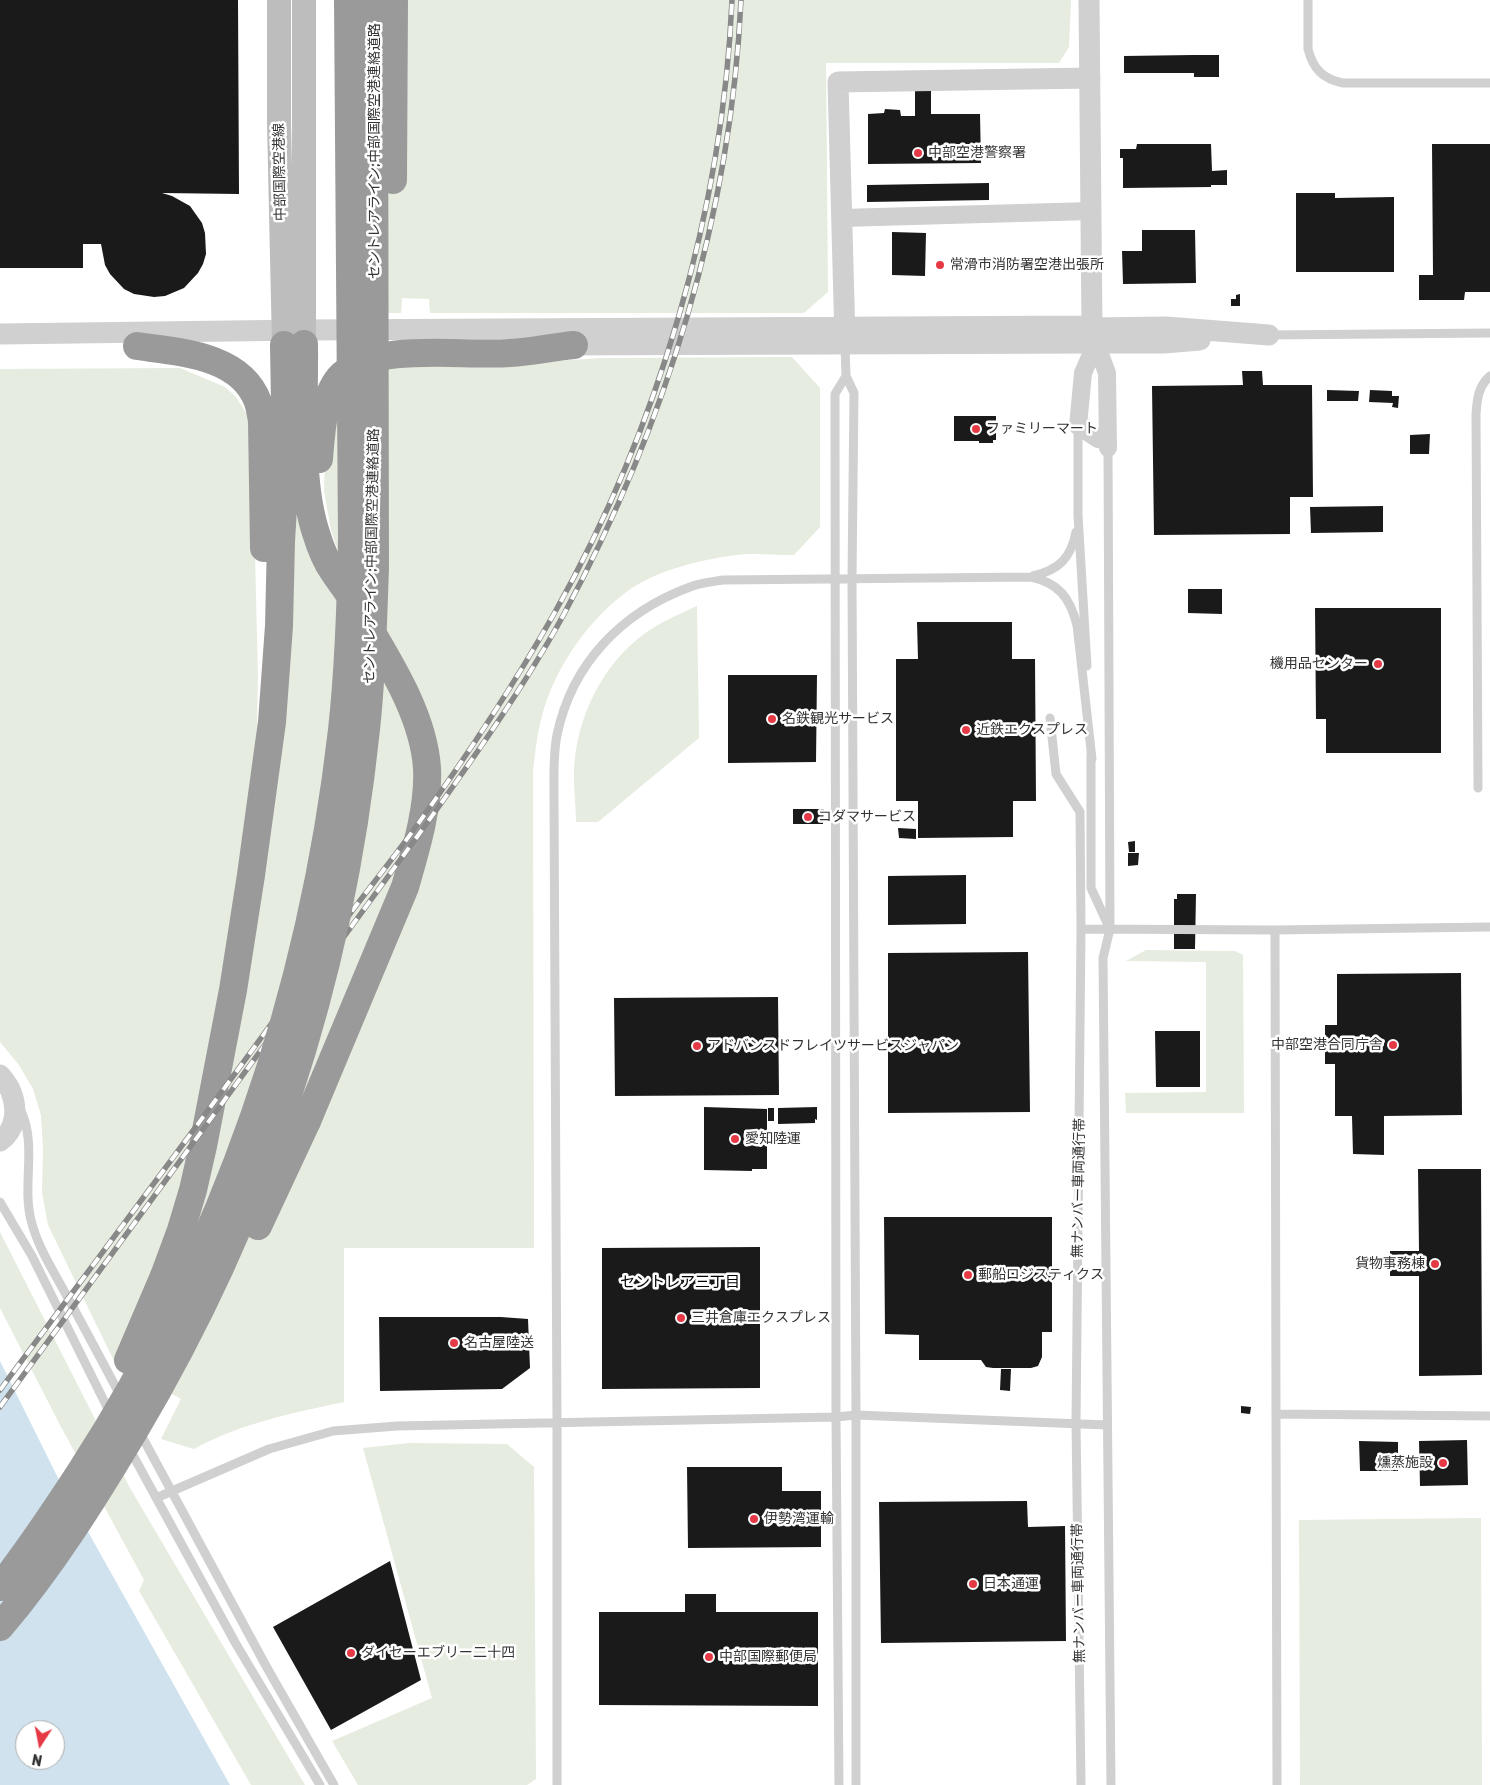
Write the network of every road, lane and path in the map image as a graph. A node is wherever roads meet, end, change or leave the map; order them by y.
1 (278, 0) edge
2 (304, 0) edge
3 (348, 0) edge
4 (374, 0) edge
5 (394, 0) edge
6 (1089, 0) edge
7 (1308, 0) edge
8 (1090, 78) junction
9 (1490, 83) edge
10 (1091, 211) junction
11 (842, 218) junction
12 (0, 334) edge
13 (1490, 334) edge
14 (845, 335) junction
15 (1269, 335) joint
16 (1094, 336) junction
17 (294, 337) junction
18 (574, 345) junction
19 (137, 346) junction
20 (0, 348) edge
21 (846, 376) junction
22 (1490, 376) edge
23 (1078, 426) junction
24 (1108, 440) junction
25 (1078, 515) junction
26 (375, 568) junction
27 (1031, 577) junction
28 (836, 578) junction
29 (852, 578) junction
30 (350, 593) junction
31 (1050, 718) dead end
32 (1092, 759) junction
33 (1478, 788) dead end
34 (259, 820) junction
35 (1490, 927) edge
36 (1110, 929) junction
37 (1082, 930) junction
38 (1275, 930) junction
39 (6, 1083) edge
40 (0, 1142) edge
41 (0, 1202) edge
42 (1276, 1414) junction
43 (856, 1415) junction
44 (1490, 1416) edge
45 (836, 1417) junction
46 (557, 1424) junction
47 (1076, 1424) junction
48 (1107, 1425) junction
49 (171, 1490) junction
50 (156, 1498) junction
51 (3, 1584) edge
52 (0, 1626) edge
53 (0, 1643) edge
54 (320, 1785) edge
55 (334, 1785) edge
56 (557, 1785) edge
57 (839, 1785) edge
58 (856, 1785) edge
59 (1081, 1785) edge
60 (1111, 1785) edge
61 (1277, 1785) edge

1 - 17 main road, 中部国際空港線
2 - 17 main road, 中部国際空港線
3 - 51 highway, セントレアライン;中部国際空港連絡道路, bridge
4 - 26 highway, セントレアライン;中部国際空港連絡道路, bridge
5 - 26 highway, bridge
6 - 8 street
7 - 9 lane
8 - 10 street
8 - 11 street
10 - 11 street
10 - 16 street
11 - 14 street
12 - 17 street
13 - 15 lane
14 - 16 street
14 - 17 street
14 - 18 street
14 - 21 lane
15 - 16 street
16 - 23 street
16 - 24 street
17 - 18 street
17 - 19 street
17 - 30 highway
17 - 34 highway
18 - 30 highway
19 - 20 street
19 - 34 highway
21 - 28 lane
21 - 29 lane
22 - 33 lane
23 - 24 street
23 - 25 lane
24 - 36 lane
25 - 27 lane
25 - 32 lane
26 - 52 highway, セントレアライン;中部国際空港連絡道路, bridge
27 - 29 lane
27 - 32 lane
28 - 29 lane
28 - 45 lane
28 - 46 lane
29 - 43 lane
30 - 53 highway, bridge
31 - 37 lane, 無ナンバー車両通行帯
32 - 36 lane
34 - 51 highway, bridge
35 - 38 lane
36 - 37 lane
36 - 38 lane
36 - 48 lane
37 - 47 lane, 無ナンバー車両通行帯
38 - 42 lane
39 - 40 street
39 - 49 lane
41 - 50 lane
42 - 44 lane
42 - 61 lane
43 - 45 lane
43 - 47 lane
43 - 58 lane
45 - 46 lane
45 - 57 lane
46 - 49 lane
46 - 56 lane
47 - 48 lane
47 - 59 lane, 無ナンバー車両通行帯
48 - 60 lane
49 - 50 lane
49 - 55 lane
50 - 54 lane

